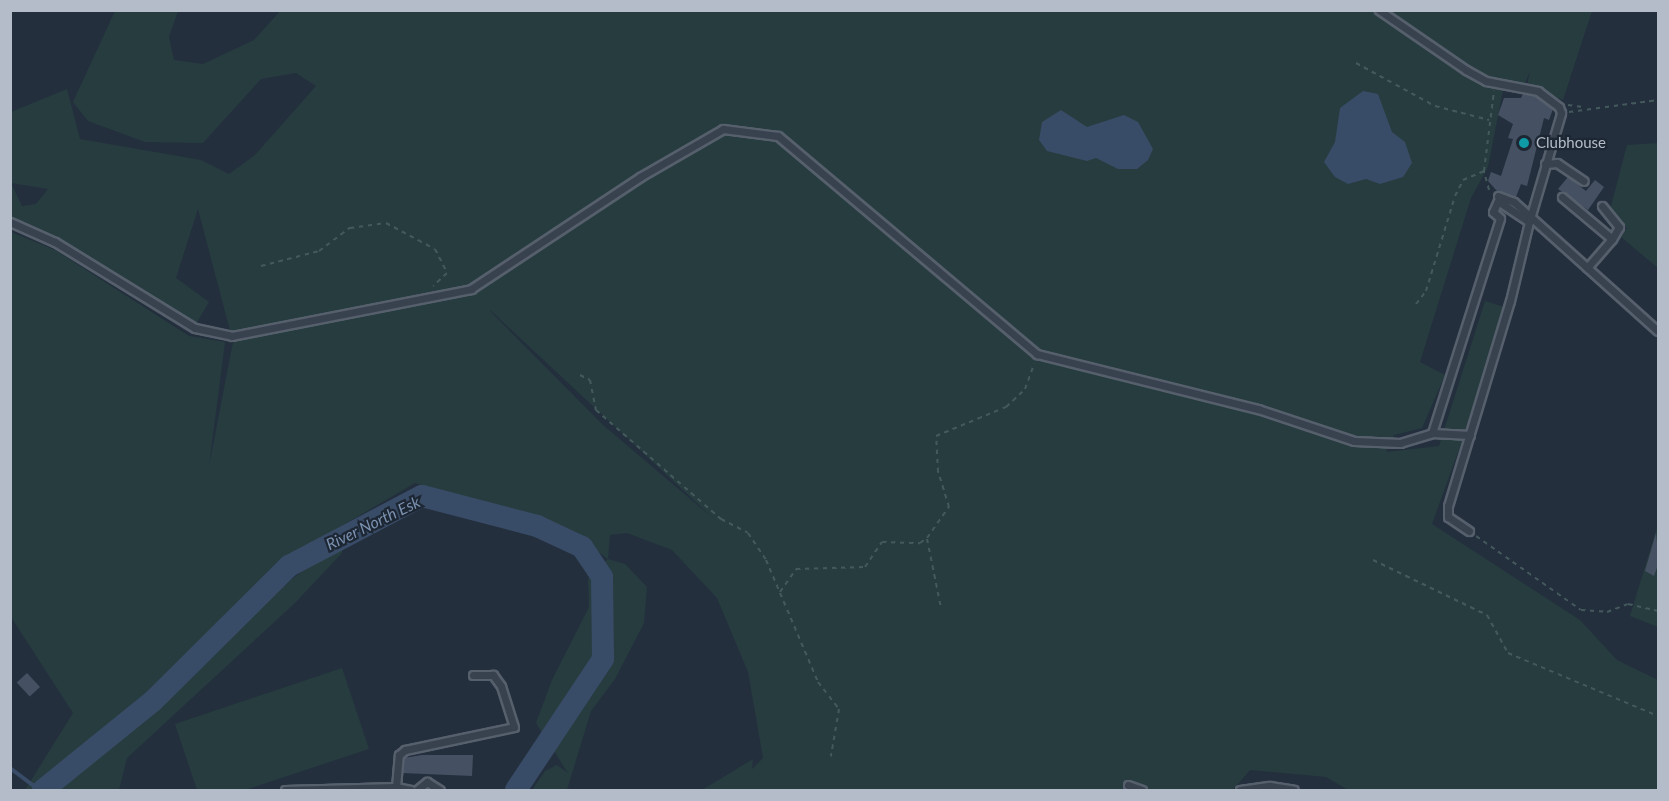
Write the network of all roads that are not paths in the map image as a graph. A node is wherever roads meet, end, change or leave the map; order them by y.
1 (1379, 10) edge
2 (1545, 164) junction
3 (1584, 181) dead end
4 (1498, 196) road end
5 (1562, 197) dead end
6 (1602, 207) dead end
7 (1529, 220) junction
8 (10, 222) edge
9 (1612, 239) junction
10 (1587, 268) junction
11 (1659, 331) edge
12 (1432, 433) junction
13 (1470, 435) junction
14 (1468, 531) road end
15 (473, 675) dead end
16 (1128, 785) dead end
17 (396, 787) junction
18 (285, 790) edge
19 (411, 790) edge
20 (417, 790) edge
21 (440, 790) edge
22 (1142, 790) edge
23 (1240, 790) edge
24 (1294, 790) edge

1 - 2 lane
2 - 3 lane
2 - 7 lane
4 - 7 lane
5 - 9 lane
6 - 9 lane
7 - 10 lane
7 - 12 lane
7 - 13 lane
8 - 12 lane
9 - 10 lane
10 - 11 lane
12 - 13 lane
13 - 14 lane
15 - 17 lane
16 - 22 lane
17 - 18 lane
17 - 19 lane
20 - 21 lane
23 - 24 lane

